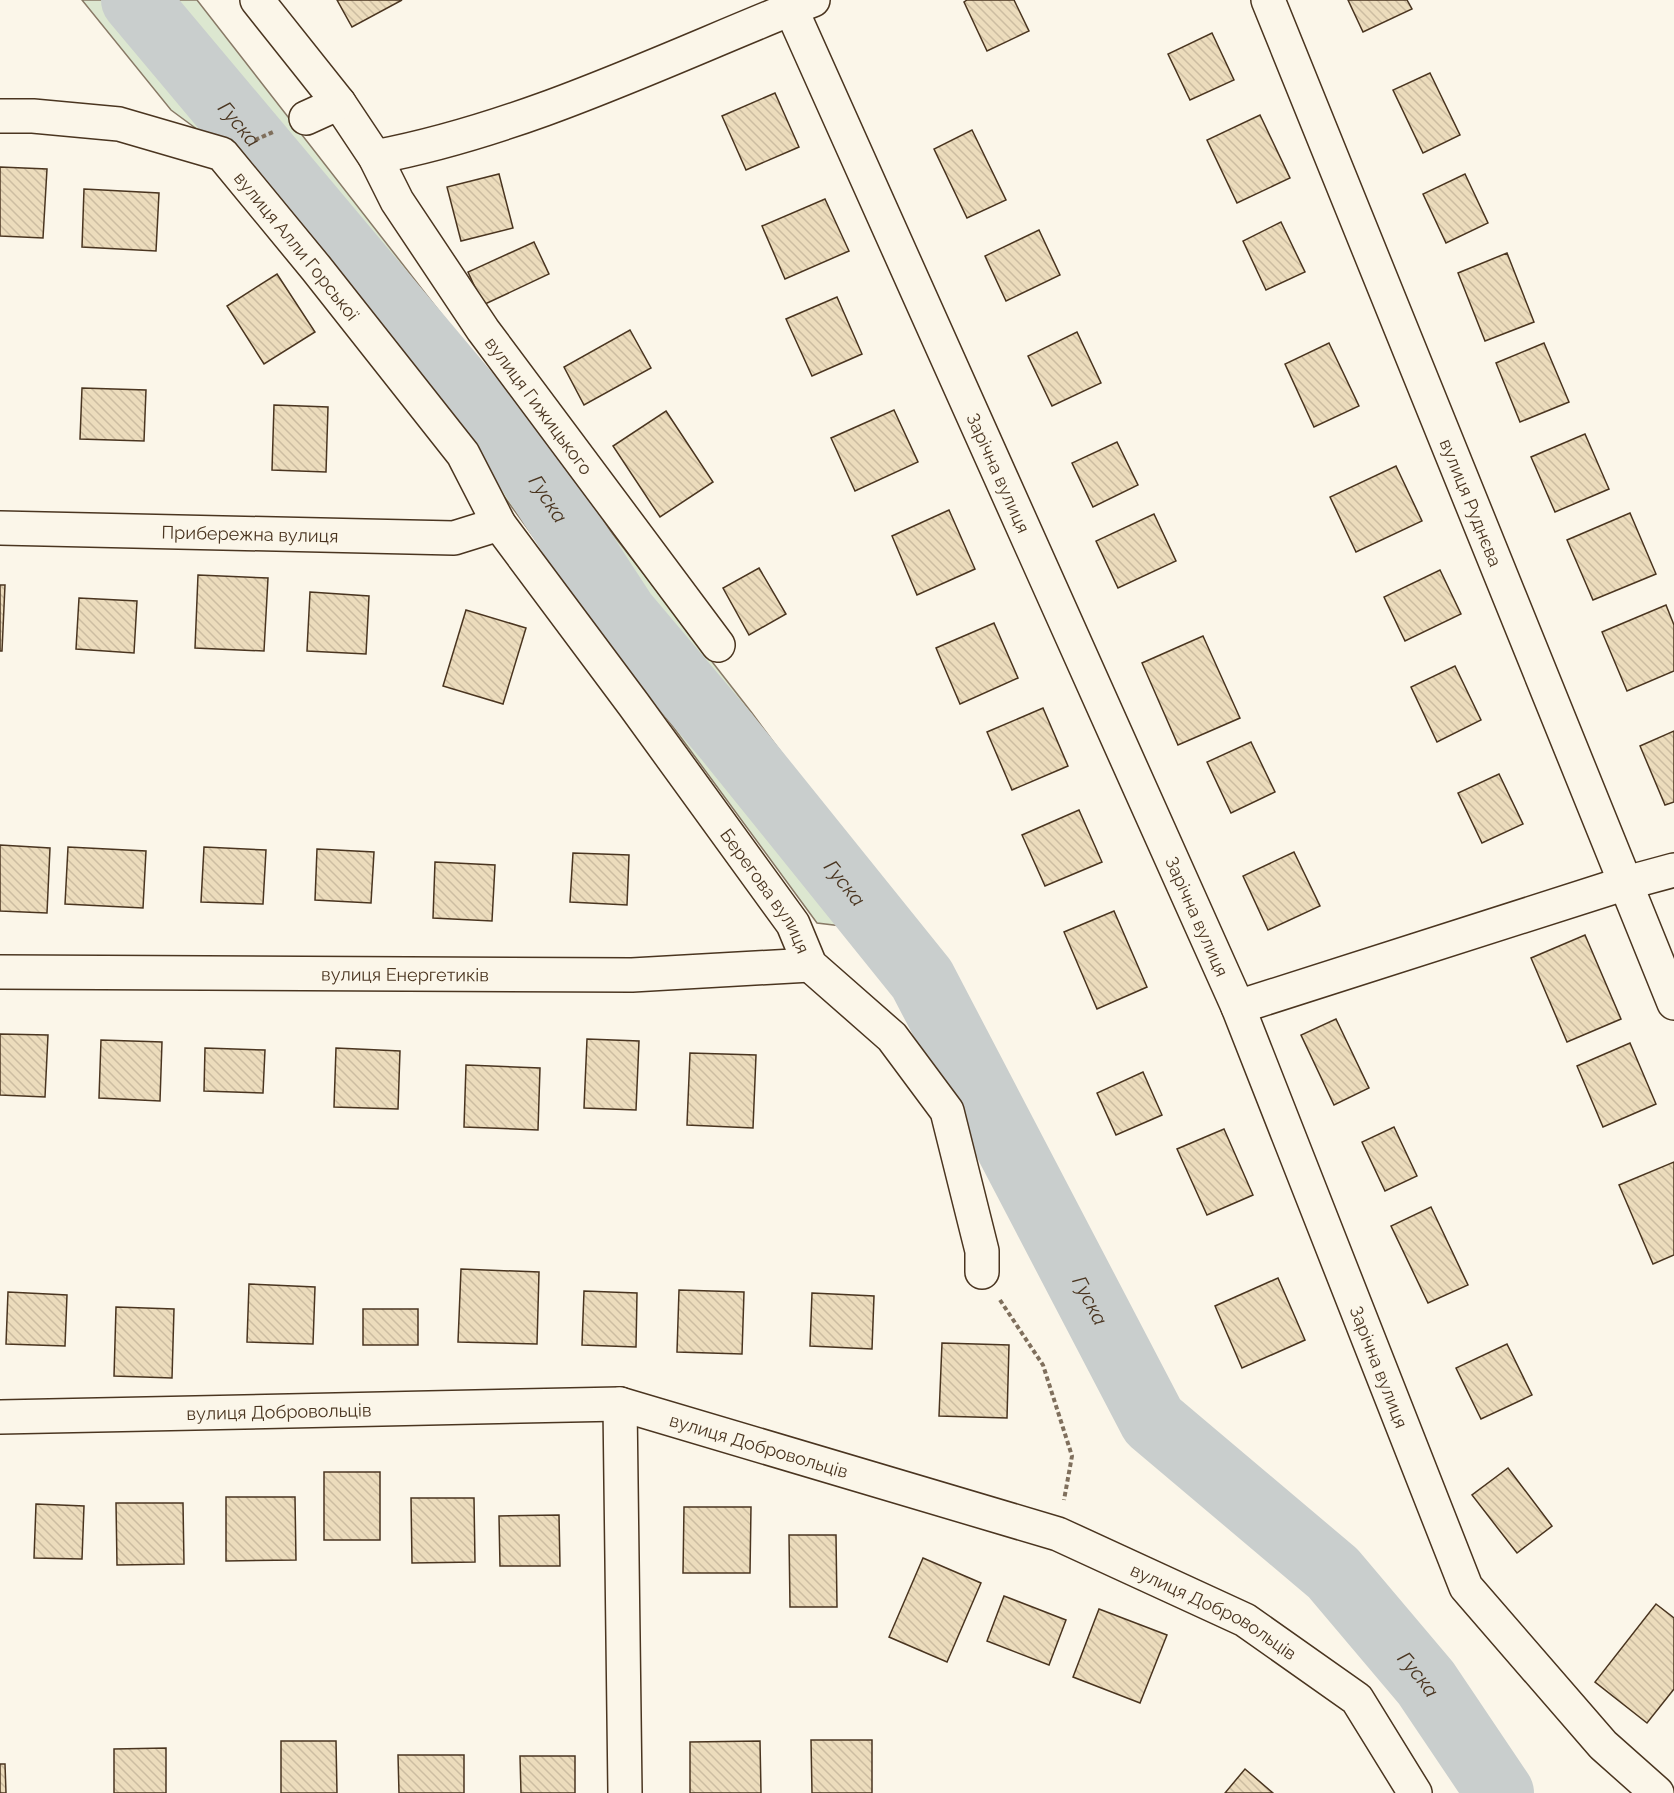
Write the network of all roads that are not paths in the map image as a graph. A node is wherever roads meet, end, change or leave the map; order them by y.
1 (257, 0) edge
2 (1268, 0) edge
3 (797, 3) edge
4 (339, 103) junction
5 (0, 116) edge
6 (306, 118) road end
7 (375, 157) junction
8 (499, 524) junction
9 (0, 528) edge
10 (718, 645) dead end
11 (1674, 870) edge
12 (1626, 883) junction
13 (810, 965) junction
14 (0, 972) edge
15 (1674, 1003) edge
16 (1238, 1007) junction
17 (982, 1272) road end
18 (620, 1404) junction
19 (0, 1417) edge
20 (625, 1793) edge
21 (1415, 1793) edge
22 (1657, 1793) edge

1 - 4 street, вулиця Гижицького
2 - 12 street, вулиця Руднєва
3 - 7 street
3 - 16 street, Зарічна вулиця
4 - 6 street
4 - 7 street, вулиця Гижицького
5 - 8 street, вулиця Алли Горської
7 - 10 street, вулиця Гижицького
8 - 9 street, Прибережна вулиця
8 - 13 street, Берегова вулиця
11 - 12 street
12 - 15 street, вулиця Руднєва
12 - 16 street
13 - 14 street, вулиця Енергетиків
13 - 17 street, Берегова вулиця
16 - 22 street, Зарічна вулиця
18 - 19 street, вулиця Добровольців
18 - 20 street
18 - 21 street, вулиця Добровольців

